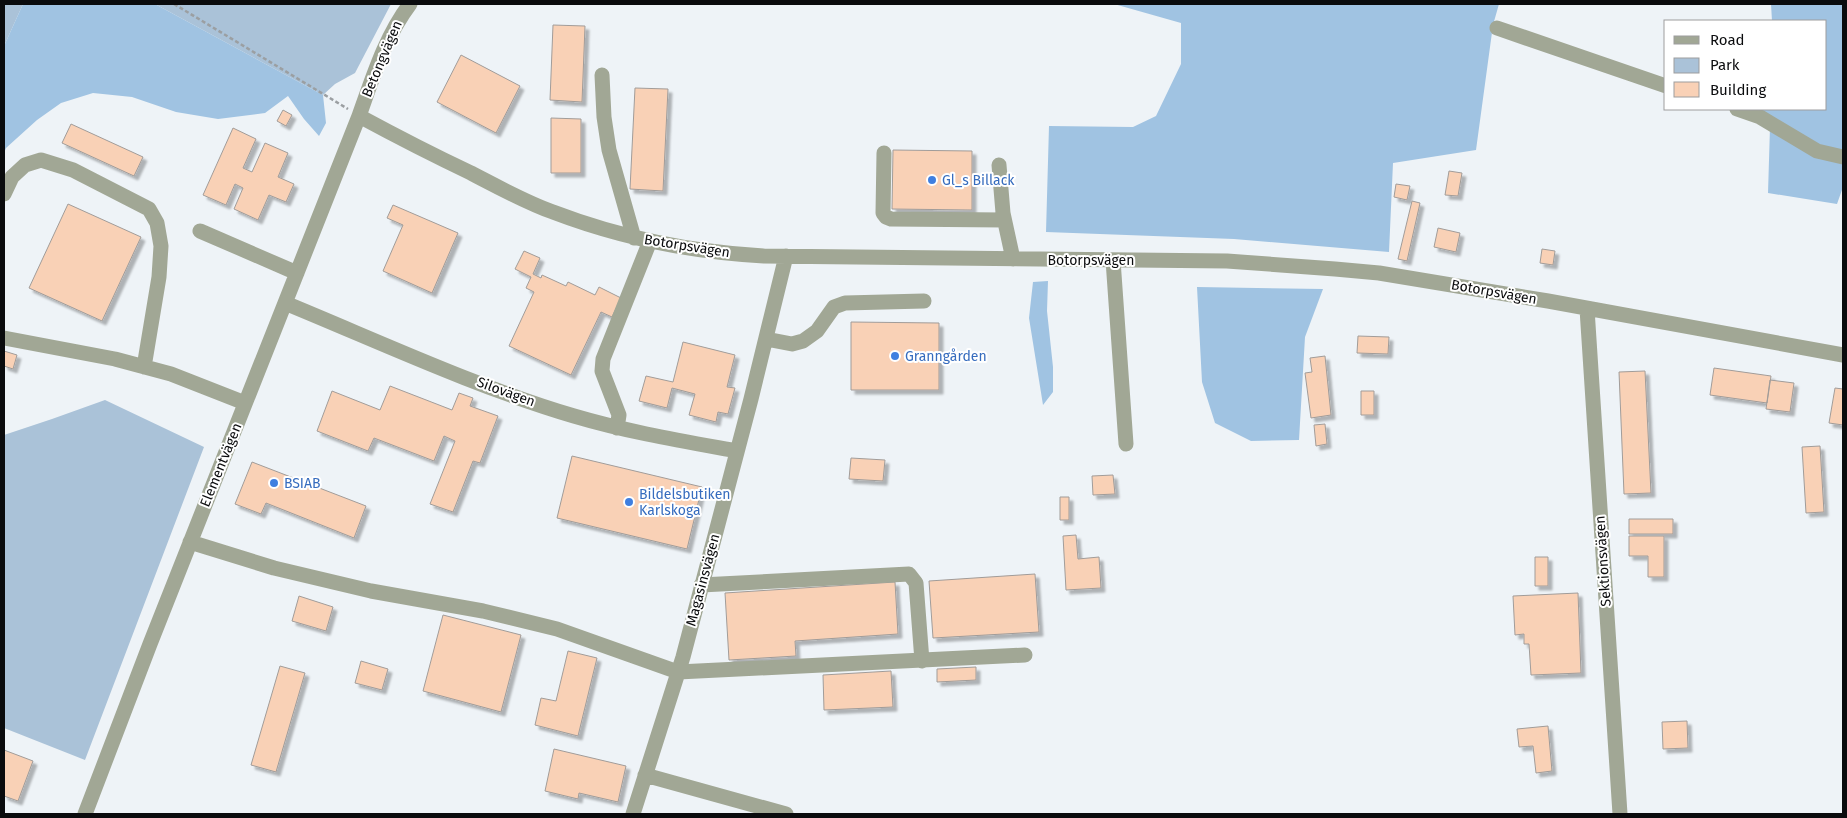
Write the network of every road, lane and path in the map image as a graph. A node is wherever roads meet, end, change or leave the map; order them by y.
1 (174, 4) edge
2 (410, 4) edge
3 (1497, 28) dead end
4 (602, 75) dead end
5 (1664, 85) edge
6 (1740, 110) edge
7 (359, 116) junction
8 (884, 153) dead end
9 (1843, 157) edge
10 (999, 165) dead end
11 (4, 194) edge
12 (1004, 220) junction
13 (200, 231) dead end
14 (634, 238) junction
15 (650, 241) junction
16 (786, 256) junction
17 (1012, 259) junction
18 (1113, 260) junction
19 (297, 273) junction
20 (924, 301) dead end
21 (285, 303) junction
22 (1587, 309) junction
23 (4, 338) edge
24 (766, 339) junction
25 (1843, 355) edge
26 (144, 367) junction
27 (245, 403) junction
28 (617, 428) junction
29 (1126, 444) dead end
30 (737, 451) junction
31 (190, 542) junction
32 (702, 586) junction
33 (1025, 655) dead end
34 (922, 661) junction
35 (678, 672) junction
36 (645, 776) junction
37 (85, 814) edge
38 (633, 814) edge
39 (786, 814) edge
40 (1620, 814) edge

1 - 7 path
2 - 7 street, Betongvägen
3 - 5 street
4 - 14 street
6 - 9 street
7 - 14 street, Botorpsvägen
7 - 19 street, Elementvägen
8 - 12 street
10 - 12 street
11 - 26 street
12 - 17 street
13 - 19 street
14 - 15 street, Botorpsvägen
15 - 16 street, Botorpsvägen
15 - 28 street
16 - 17 street, Botorpsvägen
16 - 24 street, Magasinsvägen
17 - 18 street, Botorpsvägen
18 - 22 street, Botorpsvägen
18 - 29 street
19 - 21 street, Elementvägen
20 - 24 street
21 - 27 street, Elementvägen
21 - 28 street, Silovägen
22 - 25 street, Botorpsvägen
22 - 40 street, Sektionsvägen
23 - 26 street
24 - 30 street, Magasinsvägen
26 - 27 street
27 - 31 street, Elementvägen
28 - 30 street, Silovägen
30 - 32 street, Magasinsvägen
31 - 35 street
31 - 37 street, Elementvägen
32 - 34 street
32 - 35 street, Magasinsvägen
33 - 34 street
34 - 35 street
35 - 36 street, Magasinsvägen
36 - 38 street, Magasinsvägen
36 - 39 street

